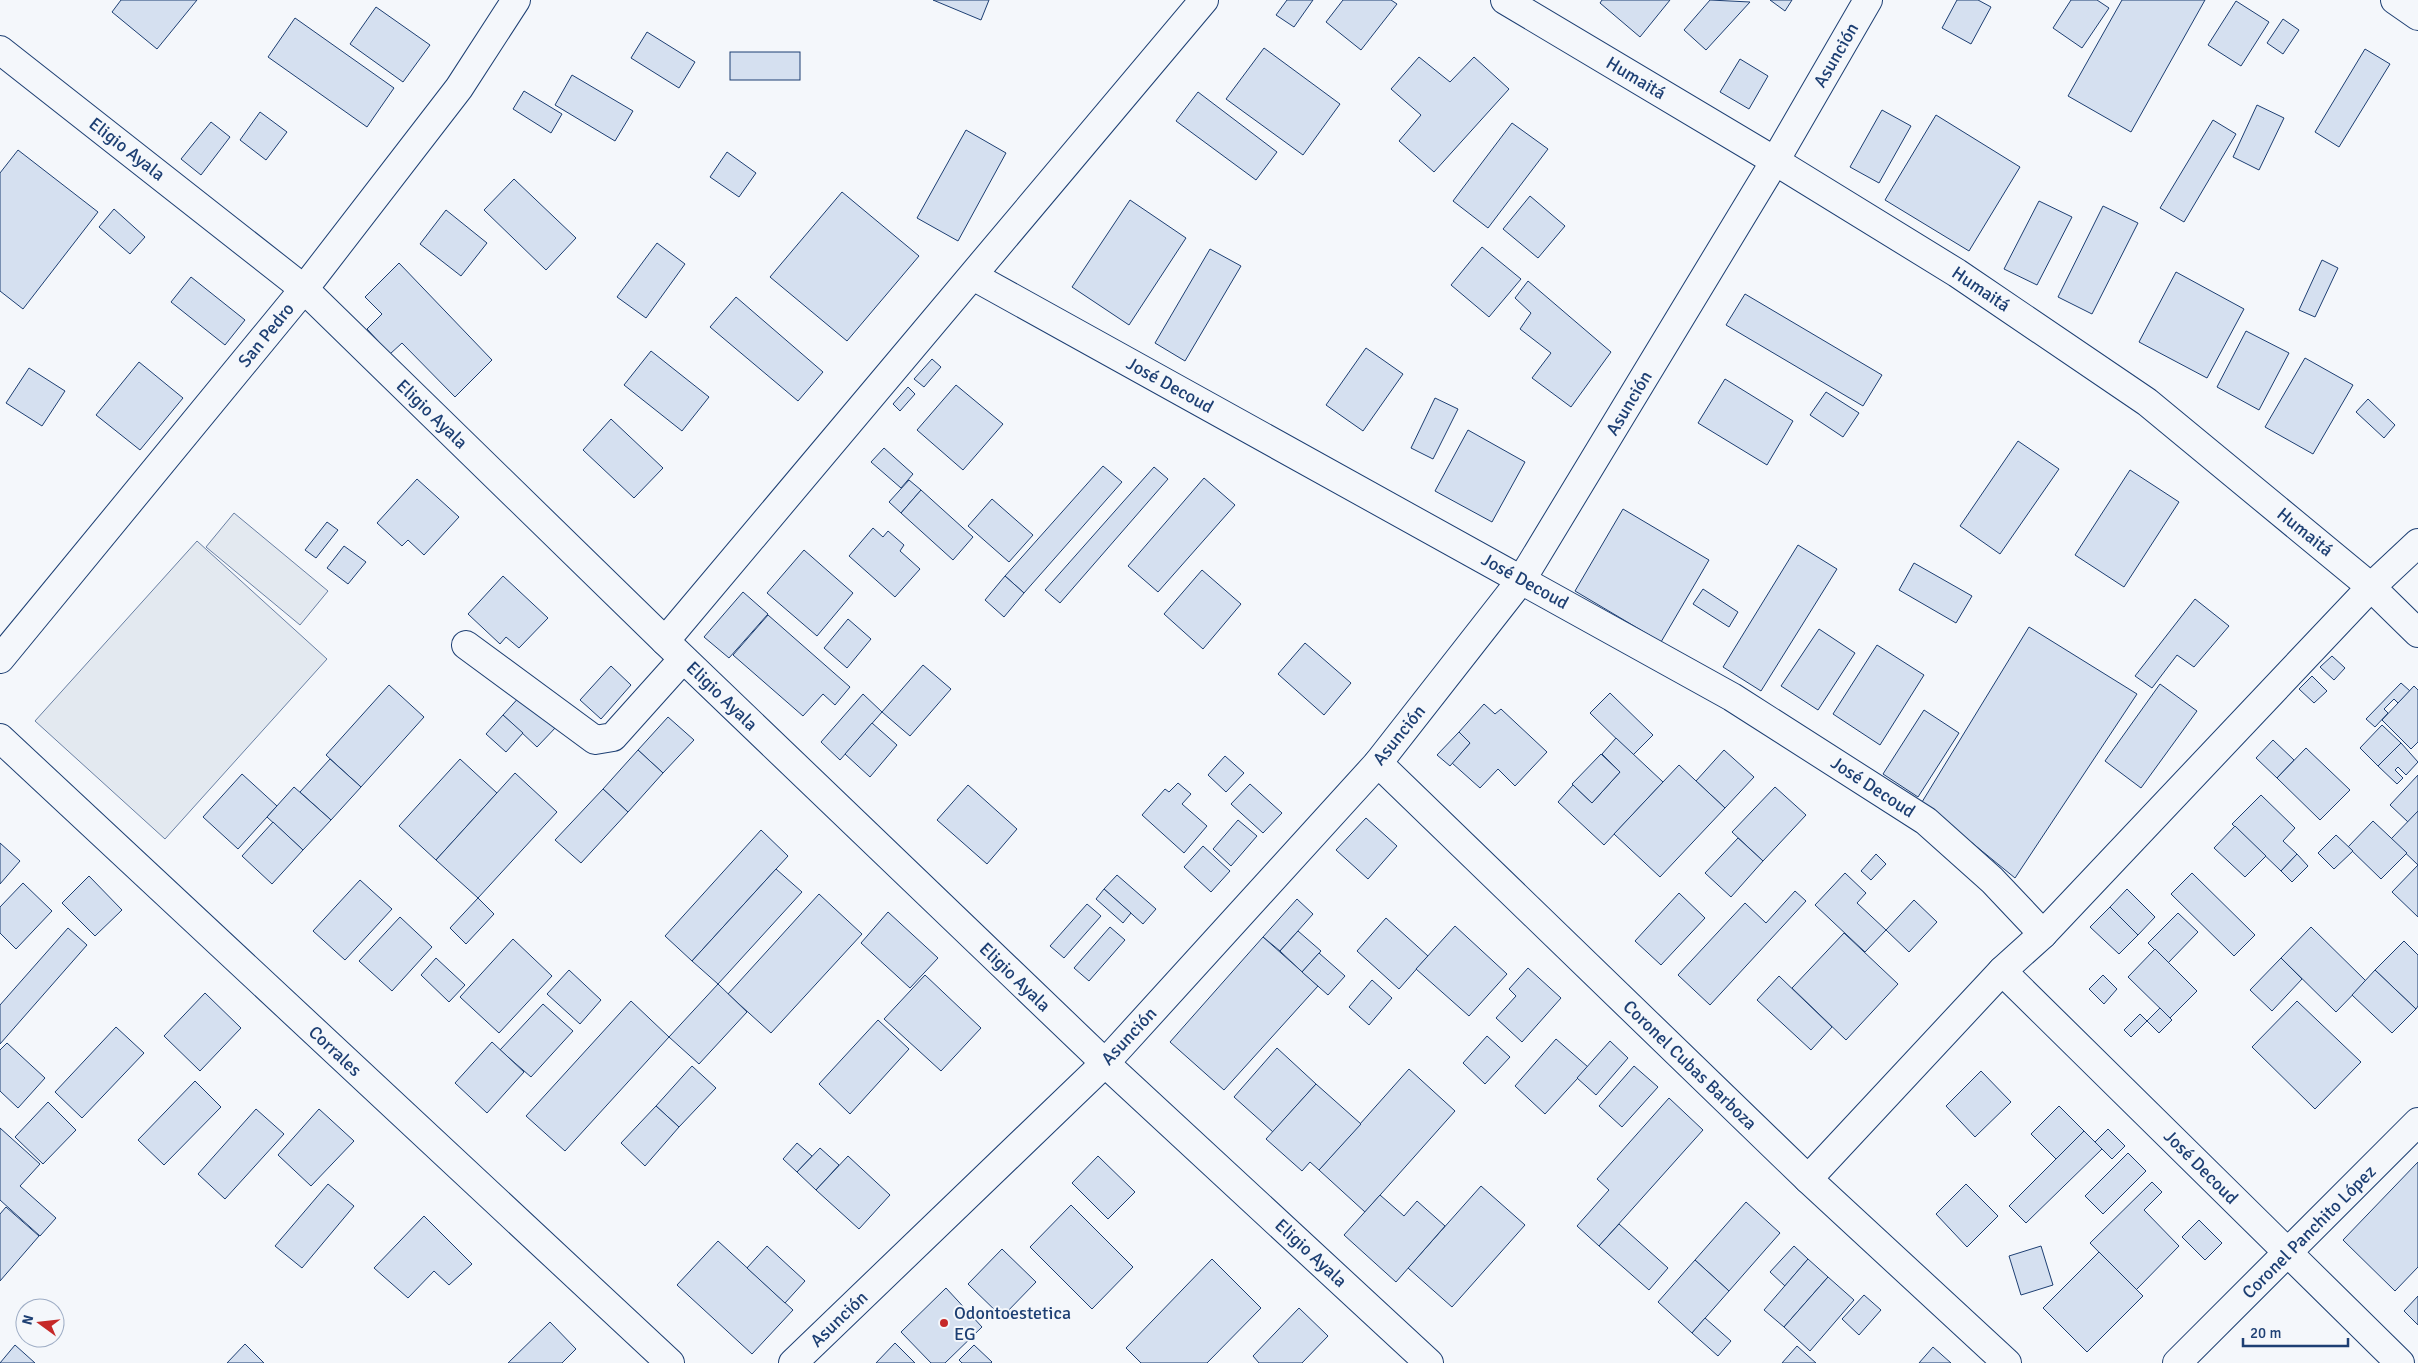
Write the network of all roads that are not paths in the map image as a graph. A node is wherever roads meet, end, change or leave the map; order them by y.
1 (516, 0) edge
2 (1204, 0) edge
3 (1505, 0) edge
4 (1868, 0) edge
5 (2395, 0) edge
6 (2418, 16) edge
7 (0, 50) edge
8 (1775, 161) junction
9 (973, 276) junction
10 (304, 289) junction
11 (2418, 542) edge
12 (1522, 579) junction
13 (2371, 587) junction
14 (2418, 634) edge
15 (466, 645) dead end
16 (674, 650) junction
17 (0, 659) edge
18 (0, 738) edge
19 (1378, 763) junction
20 (2043, 934) junction
21 (2002, 971) junction
22 (1105, 1063) junction
23 (2418, 1122) edge
24 (1808, 1179) junction
25 (2288, 1254) junction
26 (670, 1363) edge
27 (793, 1363) edge
28 (1429, 1363) edge
29 (2007, 1363) edge
30 (2178, 1363) edge
31 (2400, 1363) edge

1 - 10 street, San Pedro
2 - 9 street
3 - 8 street, Humaitá
4 - 8 street, Asunción
5 - 6 street
7 - 10 street, Eligio Ayala
8 - 12 street, Asunción
8 - 13 street, Humaitá
9 - 12 street, José Decoud
9 - 16 street
10 - 16 street, Eligio Ayala
10 - 17 street, San Pedro
11 - 13 street
12 - 19 street, Asunción
12 - 20 street, José Decoud
13 - 14 street, Humaitá
13 - 20 street
15 - 16 street
16 - 22 street, Eligio Ayala
18 - 26 street, Corrales
19 - 22 street, Asunción
19 - 24 street, Coronel Cubas Barboza
20 - 21 street
21 - 24 street
21 - 25 street, José Decoud
22 - 27 street, Asunción
22 - 28 street, Eligio Ayala
23 - 25 street, Coronel Panchito López
24 - 29 street, Coronel Cubas Barboza
25 - 30 street, Coronel Panchito López
25 - 31 street, José Decoud

